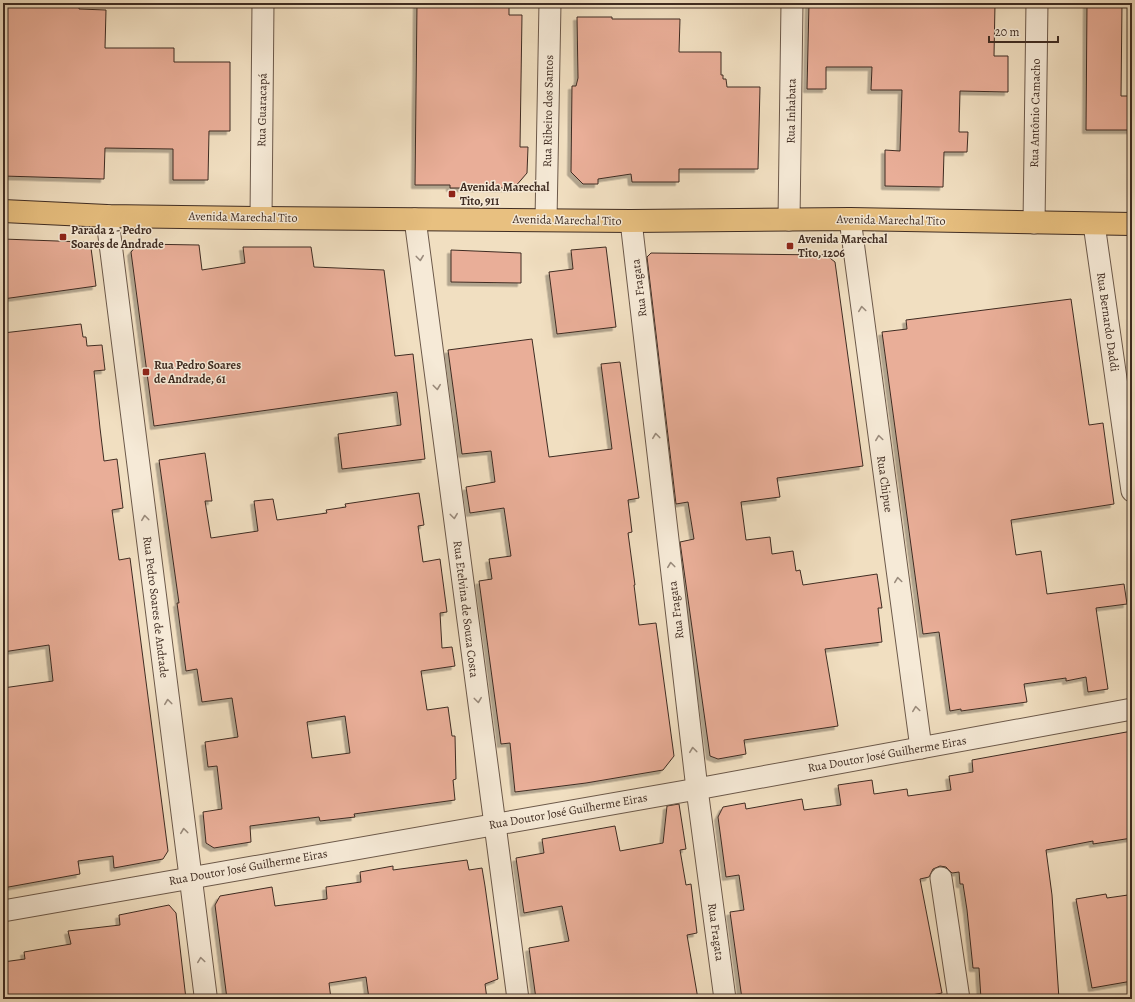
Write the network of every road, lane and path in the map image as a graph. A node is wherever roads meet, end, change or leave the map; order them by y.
1 (263, 3) edge
2 (550, 3) edge
3 (792, 3) edge
4 (1037, 3) edge
5 (3, 211) edge
6 (107, 216) junction
7 (261, 218) junction
8 (415, 219) junction
9 (850, 219) junction
10 (546, 220) junction
11 (789, 220) junction
12 (631, 221) junction
13 (1034, 223) junction
14 (1094, 224) junction
15 (1132, 224) edge
16 (1132, 491) edge
17 (1132, 709) edge
18 (921, 748) junction
19 (697, 789) junction
20 (494, 823) junction
21 (190, 877) junction
22 (941, 878) dead end
23 (3, 911) edge
24 (206, 999) edge
25 (518, 999) edge
26 (725, 999) edge
27 (959, 999) edge

1 - 7 street, Rua Guaracapá
2 - 10 street, Rua Ribeiro dos Santos
3 - 11 street, Rua Inhabata
4 - 13 street, Rua Antônio Camacho
5 - 6 main road, Avenida Marechal Tito
6 - 7 main road, Avenida Marechal Tito
21 -> 6 street, Rua Pedro Soares de Andrade
7 - 8 main road, Avenida Marechal Tito
8 - 10 main road, Avenida Marechal Tito
8 -> 20 street, Rua Etelvina de Souza Costa
9 - 11 main road, Avenida Marechal Tito
9 - 13 main road, Avenida Marechal Tito
18 -> 9 street, Rua Chipue
10 - 12 main road, Avenida Marechal Tito
11 - 12 main road, Avenida Marechal Tito
19 -> 12 street, Rua Fragata
13 - 14 main road, Avenida Marechal Tito
14 - 15 main road, Avenida Marechal Tito
14 - 16 street, Rua Bernardo Daddi
17 - 18 street, Rua Doutor José Guilherme Eiras
18 - 19 street, Rua Doutor José Guilherme Eiras
19 - 20 street, Rua Doutor José Guilherme Eiras
19 - 26 street, Rua Fragata
20 - 21 street, Rua Doutor José Guilherme Eiras
20 - 25 street, Rua Etelvina de Souza Costa
21 - 23 street, Rua Doutor José Guilherme Eiras
24 -> 21 street, Rua Pedro Soares de Andrade
22 - 27 street

